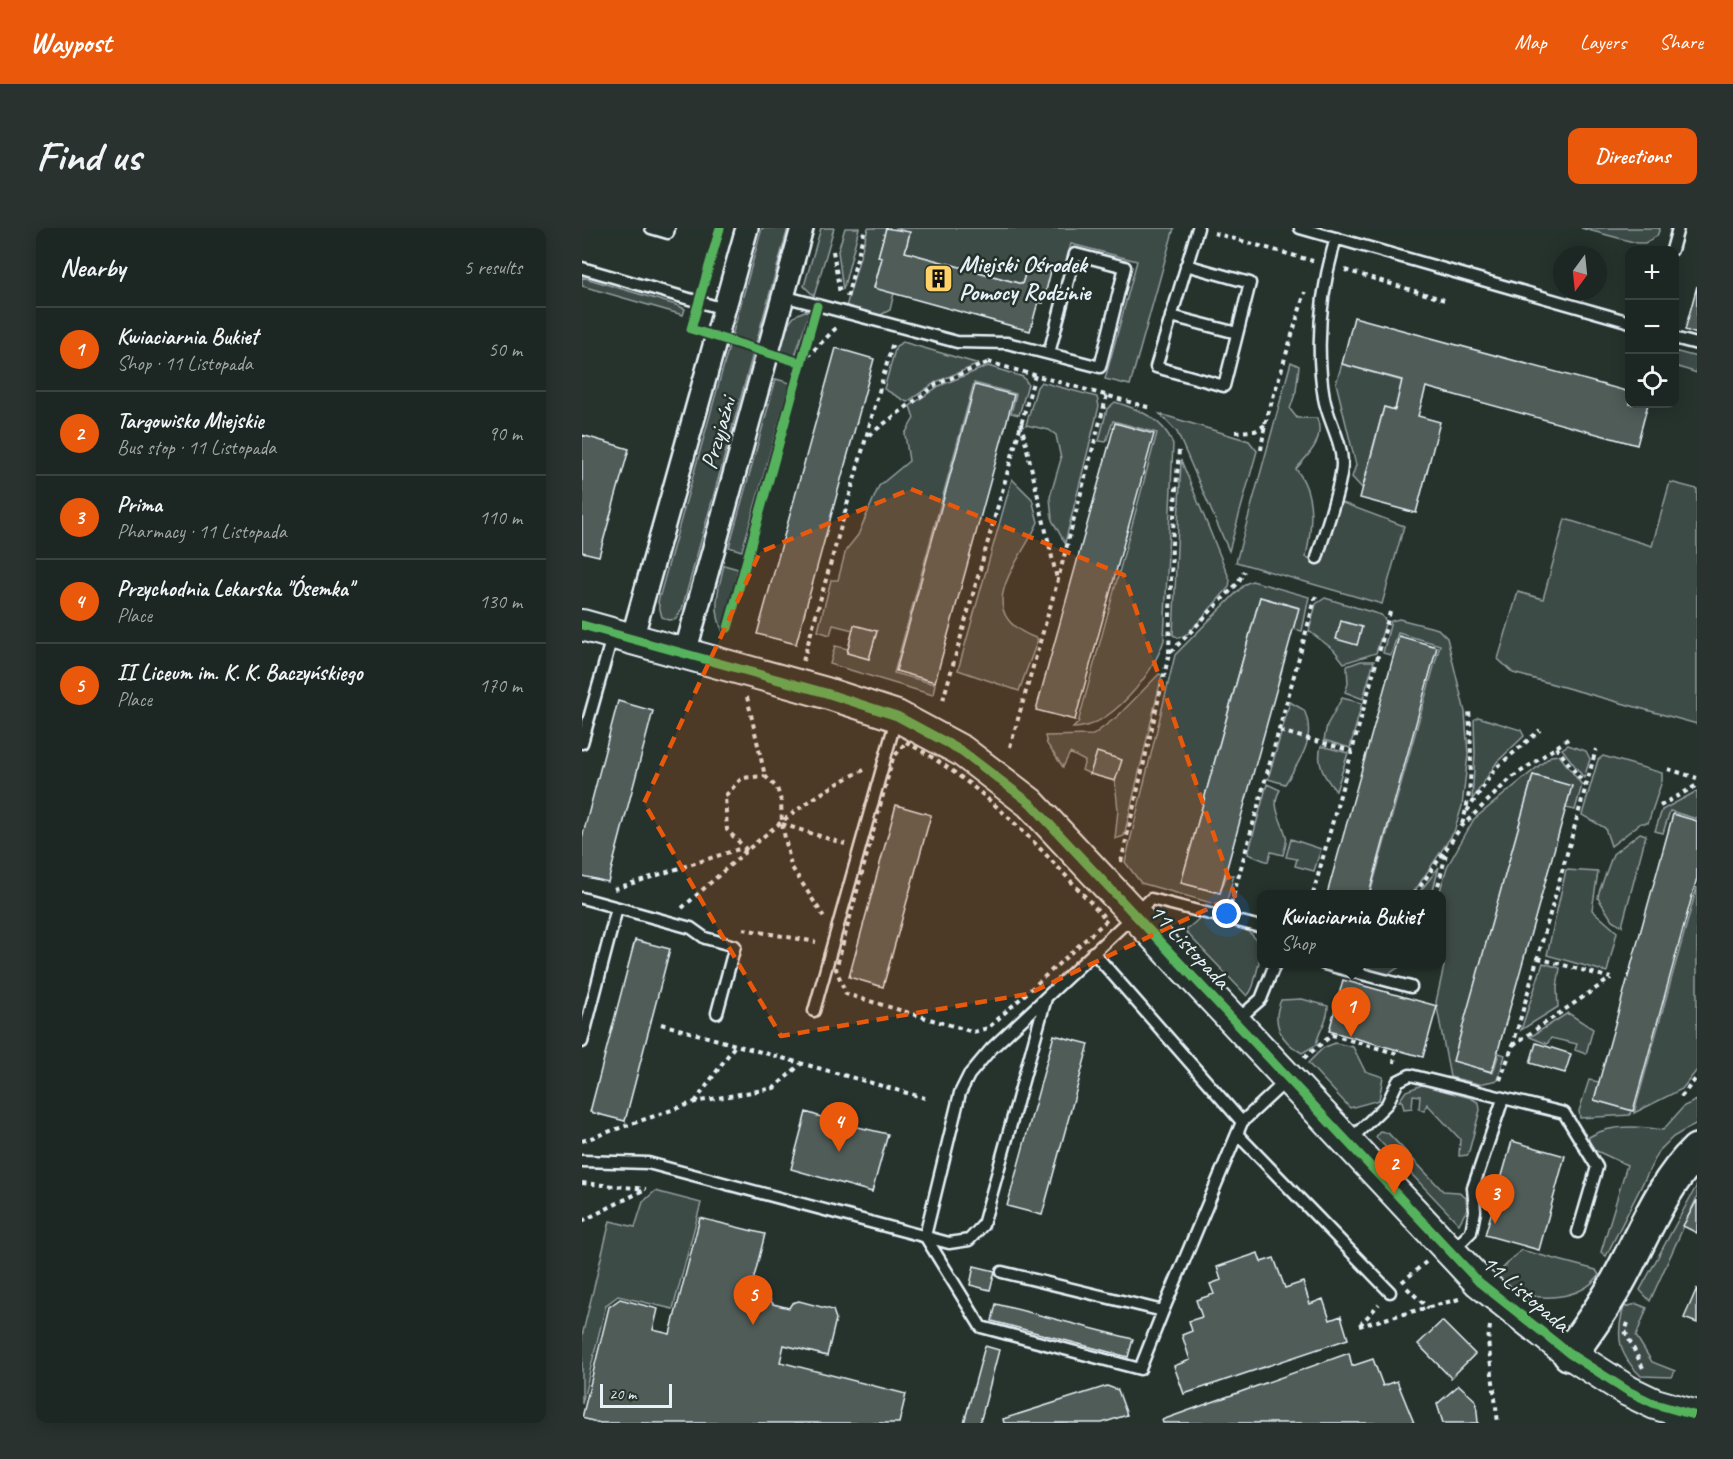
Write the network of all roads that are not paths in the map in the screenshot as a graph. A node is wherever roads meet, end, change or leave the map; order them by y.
1 (651, 228) edge
2 (669, 228) edge
3 (747, 228) edge
4 (802, 228) edge
5 (1197, 228) edge
6 (1300, 228) edge
7 (1678, 228) edge
8 (1336, 238) junction
9 (1673, 246) edge
10 (1186, 265) junction
11 (582, 268) edge
12 (783, 296) junction
13 (724, 309) junction
14 (1171, 316) junction
15 (1625, 321) edge
16 (1237, 333) junction
17 (1679, 339) edge
18 (1697, 344) edge
19 (1049, 354) junction
20 (1317, 558) dead end
21 (582, 625) edge
22 (622, 636) junction
23 (685, 653) junction
24 (899, 730) junction
25 (582, 743) edge
26 (582, 898) edge
27 (617, 908) junction
28 (1134, 915) junction
29 (1257, 926) edge
30 (1093, 952) junction
31 (1273, 968) edge
32 (1354, 968) edge
33 (1411, 987) dead end
34 (1046, 997) junction
35 (814, 1011) dead end
36 (717, 1013) dead end
37 (1235, 1022) junction
38 (582, 1042) edge
39 (1294, 1071) junction
40 (1503, 1099) junction
41 (1242, 1122) junction
42 (1237, 1134) junction
43 (1346, 1143) junction
44 (1697, 1151) edge
45 (582, 1161) edge
46 (1578, 1232) dead end
47 (925, 1236) junction
48 (1450, 1252) junction
49 (1002, 1272) dead end
50 (1389, 1292) dead end
51 (1162, 1311) junction
52 (1569, 1354) junction
53 (1697, 1416) edge

1 - 2 lane
3 - 13 street, Przyjaźni
4 - 12 street, Przyjaźni
5 - 10 lane
6 - 8 lane
7 - 9 lane
8 - 15 lane
8 - 20 lane
10 - 14 lane
10 - 16 lane
11 - 13 lane
12 - 19 lane
12 - 23 street, Przyjaźni
13 - 22 street, Przyjaźni
14 - 16 lane
14 - 16 lane
17 - 18 lane
19 - 19 lane
21 - 22 street, 11 Listopada
22 - 23 street, 11 Listopada
22 - 25 lane
23 - 24 street, 11 Listopada
24 - 28 street, 11 Listopada
24 - 35 lane
26 - 27 lane
27 - 36 lane
27 - 38 lane
28 - 29 lane
28 - 30 lane
28 - 37 street, 11 Listopada
30 - 34 lane
30 - 41 lane
31 - 37 lane
32 - 33 lane
34 - 47 lane
34 - 47 lane
37 - 39 street, 11 Listopada
39 - 41 lane
39 - 43 street, 11 Listopada
40 - 43 lane
40 - 46 lane
40 - 48 lane
41 - 42 lane
42 - 50 lane
42 - 51 lane
43 - 48 street, 11 Listopada
44 - 52 main road
45 - 47 lane
47 - 51 lane
48 - 52 street, 11 Listopada
49 - 51 lane
52 - 53 street, 11 Listopada

